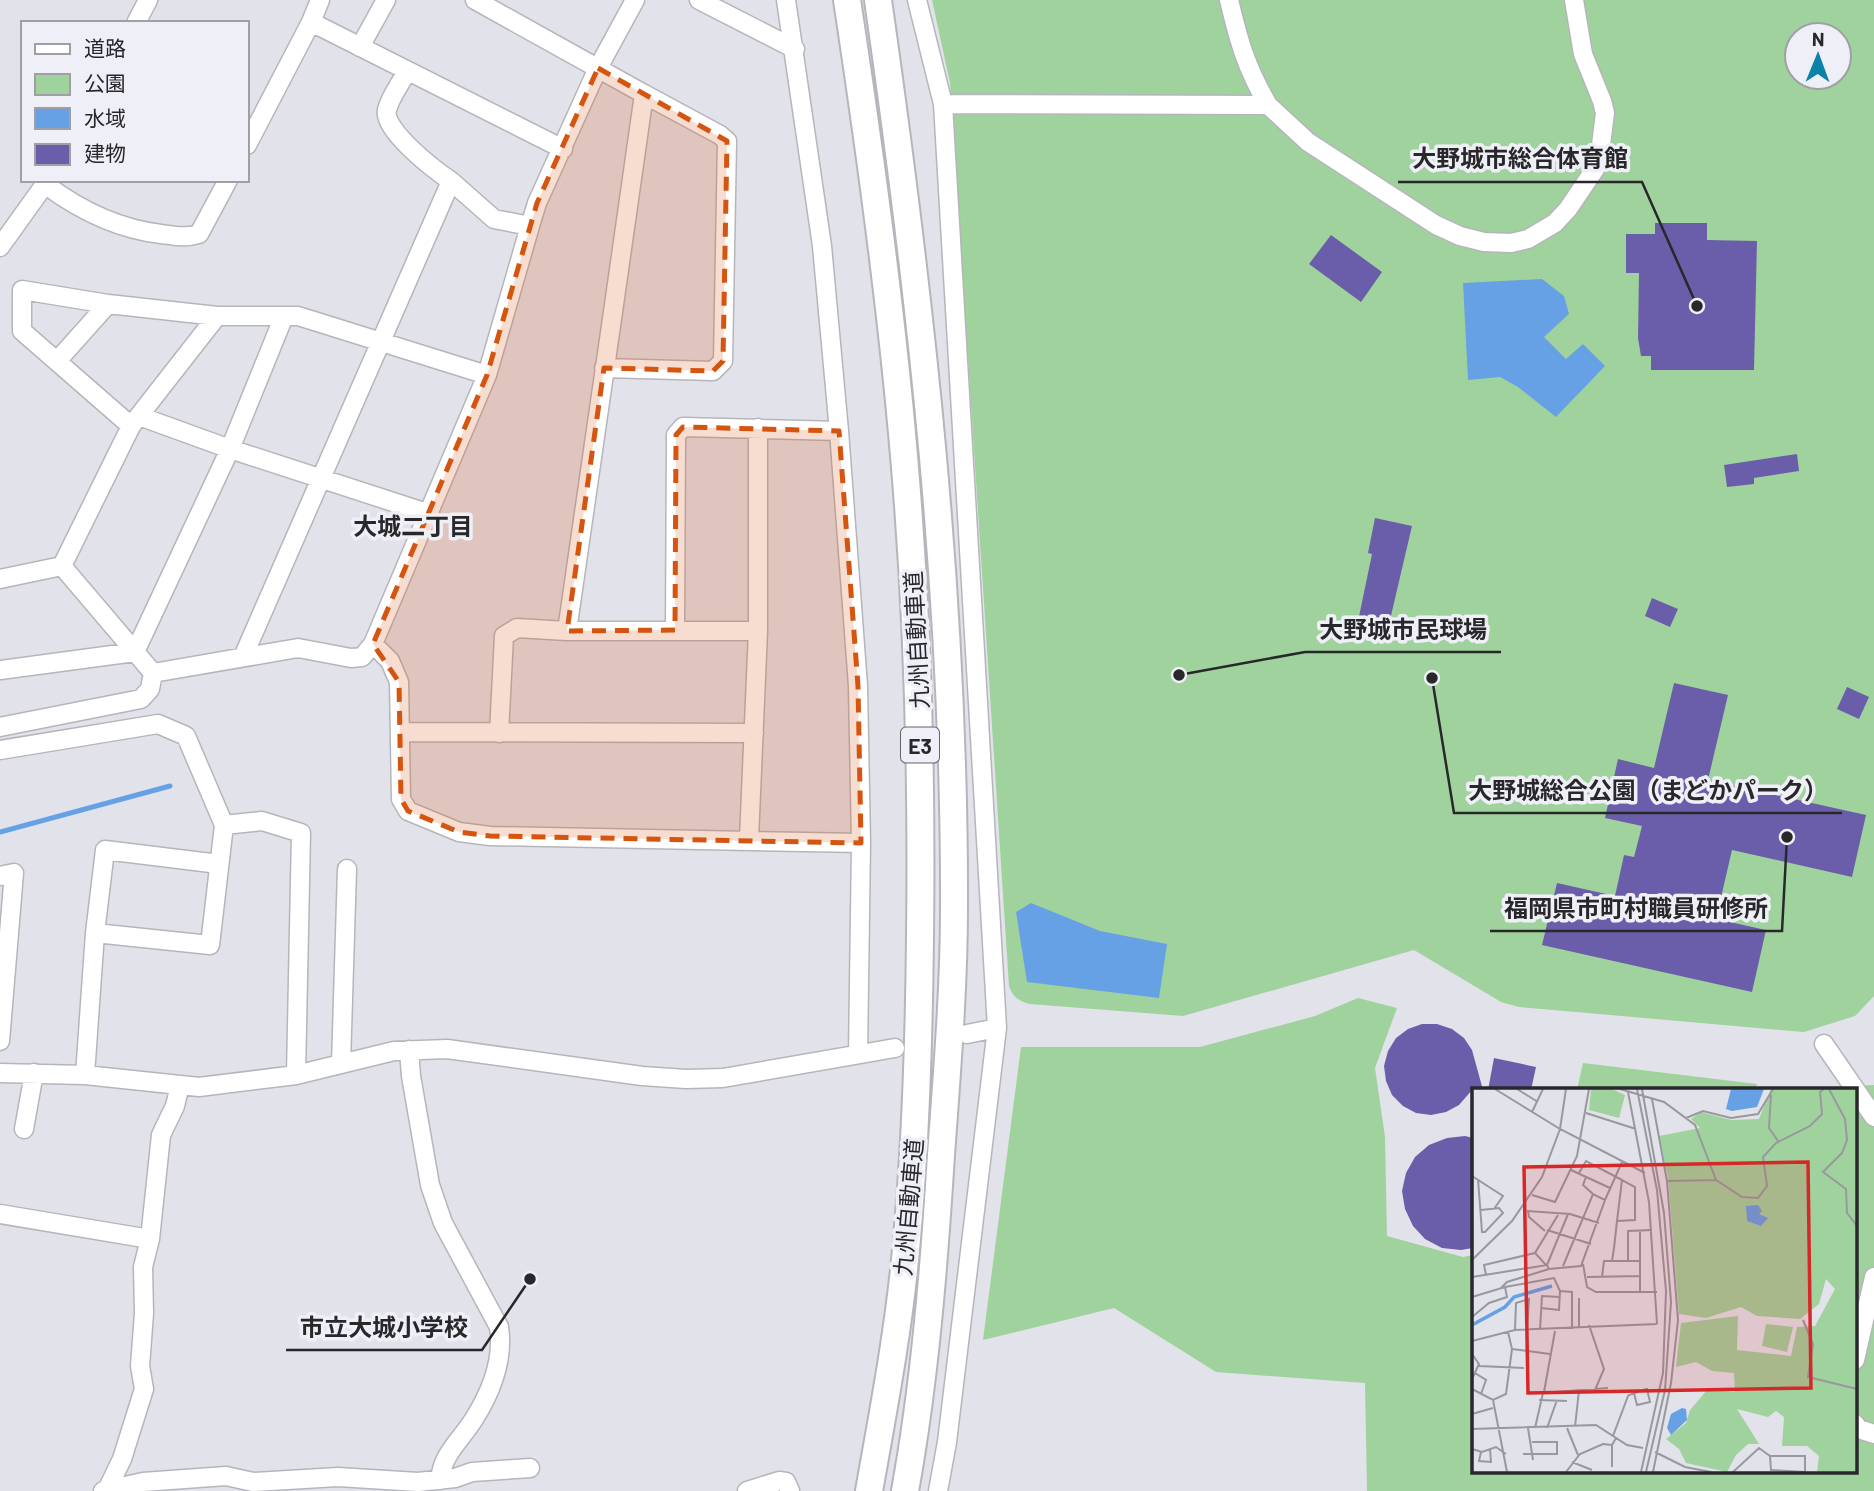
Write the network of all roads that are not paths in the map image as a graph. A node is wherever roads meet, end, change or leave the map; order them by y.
1 (148, 0) edge
2 (320, 0) edge
3 (386, 0) edge
4 (475, 0) edge
5 (635, 0) edge
6 (699, 0) edge
7 (786, 0) edge
8 (847, 0) edge
9 (878, 0) edge
10 (917, 0) edge
11 (1229, 0) edge
12 (1574, 0) edge
13 (137, 21) edge
14 (311, 22) junction
15 (360, 47) junction
16 (795, 49) junction
17 (598, 68) junction
18 (407, 71) junction
19 (645, 94) junction
20 (943, 104) junction
21 (1268, 105) junction
22 (248, 143) edge
23 (563, 149) junction
24 (451, 181) junction
25 (227, 182) edge
26 (47, 183) edge
27 (530, 226) junction
28 (0, 247) edge
29 (108, 304) junction
30 (216, 316) junction
31 (284, 316) junction
32 (380, 342) junction
33 (57, 361) junction
34 (604, 368) junction
35 (487, 374) junction
36 (135, 421) junction
37 (758, 428) junction
38 (839, 431) junction
39 (230, 449) junction
40 (321, 480) junction
41 (430, 514) junction
42 (62, 566) junction
43 (0, 579) edge
44 (675, 630) junction
45 (567, 631) junction
46 (758, 631) junction
47 (373, 643) junction
48 (135, 652) junction
49 (243, 657) junction
50 (0, 670) edge
51 (153, 673) junction
52 (0, 727) edge
53 (400, 732) junction
54 (499, 733) junction
55 (754, 733) junction
56 (0, 750) edge
57 (224, 825) junction
58 (749, 839) junction
59 (860, 842) junction
60 (219, 864) junction
61 (347, 869) dead end
62 (0, 876) edge
63 (95, 933) junction
64 (997, 1028) junction
65 (967, 1034) dead end
66 (0, 1041) edge
67 (1824, 1044) dead end
68 (895, 1048) dead end
69 (409, 1050) junction
70 (858, 1054) junction
71 (341, 1064) junction
72 (0, 1073) edge
73 (34, 1073) junction
74 (296, 1074) junction
75 (85, 1075) junction
76 (180, 1085) junction
77 (1854, 1088) edge
78 (1856, 1091) edge
79 (1874, 1117) edge
80 (24, 1129) dead end
81 (0, 1214) edge
82 (150, 1239) junction
83 (1874, 1276) edge
84 (1856, 1356) edge
85 (1856, 1425) edge
86 (1874, 1434) edge
87 (530, 1468) dead end
88 (440, 1480) junction
89 (337, 1484) edge
90 (105, 1491) edge
91 (747, 1491) edge
92 (790, 1491) edge
93 (869, 1491) edge
94 (905, 1491) edge
95 (938, 1491) edge

1 - 13 street
2 - 14 street
3 - 15 street
4 - 17 street
5 - 17 street
6 - 16 street
7 - 16 street
8 - 93 highway, 九州自動車道 / E3
9 - 94 highway, 九州自動車道 / E3
10 - 20 street
11 - 21 street
12 - 21 street
14 - 15 street
14 - 22 street
15 - 18 street
16 - 38 street
17 - 19 street
17 - 23 street
18 - 23 street
18 - 24 street
19 - 34 street
19 - 34 street
20 - 21 street
20 - 64 street
23 - 27 street
24 - 27 street
24 - 32 street
25 - 26 street
26 - 28 street
27 - 35 street
29 - 30 street
29 - 33 street
29 - 33 street
30 - 31 street
30 - 36 street
31 - 32 street
31 - 39 street
32 - 35 street
32 - 40 street
33 - 36 street
34 - 45 street
35 - 41 street
36 - 39 street
36 - 42 street
37 - 38 street
37 - 44 street
37 - 46 street
38 - 59 street
39 - 40 street
39 - 48 street
40 - 41 street
40 - 49 street
41 - 47 street
42 - 43 street
42 - 48 street
44 - 45 street
44 - 46 street
45 - 54 street
46 - 55 street
47 - 49 street
47 - 53 street
48 - 50 street
48 - 51 street
49 - 51 street
51 - 52 street
53 - 54 street
53 - 58 street
54 - 55 street
55 - 58 street
56 - 57 street
57 - 60 street
57 - 74 street
58 - 59 street
59 - 70 street
60 - 63 street
60 - 63 street
61 - 71 street
62 - 66 street
63 - 75 street
64 - 65 street
64 - 95 street
67 - 77 street
68 - 70 street
69 - 70 street
69 - 71 street
69 - 88 street
71 - 74 street
72 - 73 street
73 - 75 street
73 - 80 street
74 - 76 street
75 - 76 street
76 - 82 street
78 - 79 street
81 - 82 street
82 - 90 street
83 - 84 street
85 - 86 street
87 - 88 street
88 - 89 street
89 - 90 street
91 - 92 street

